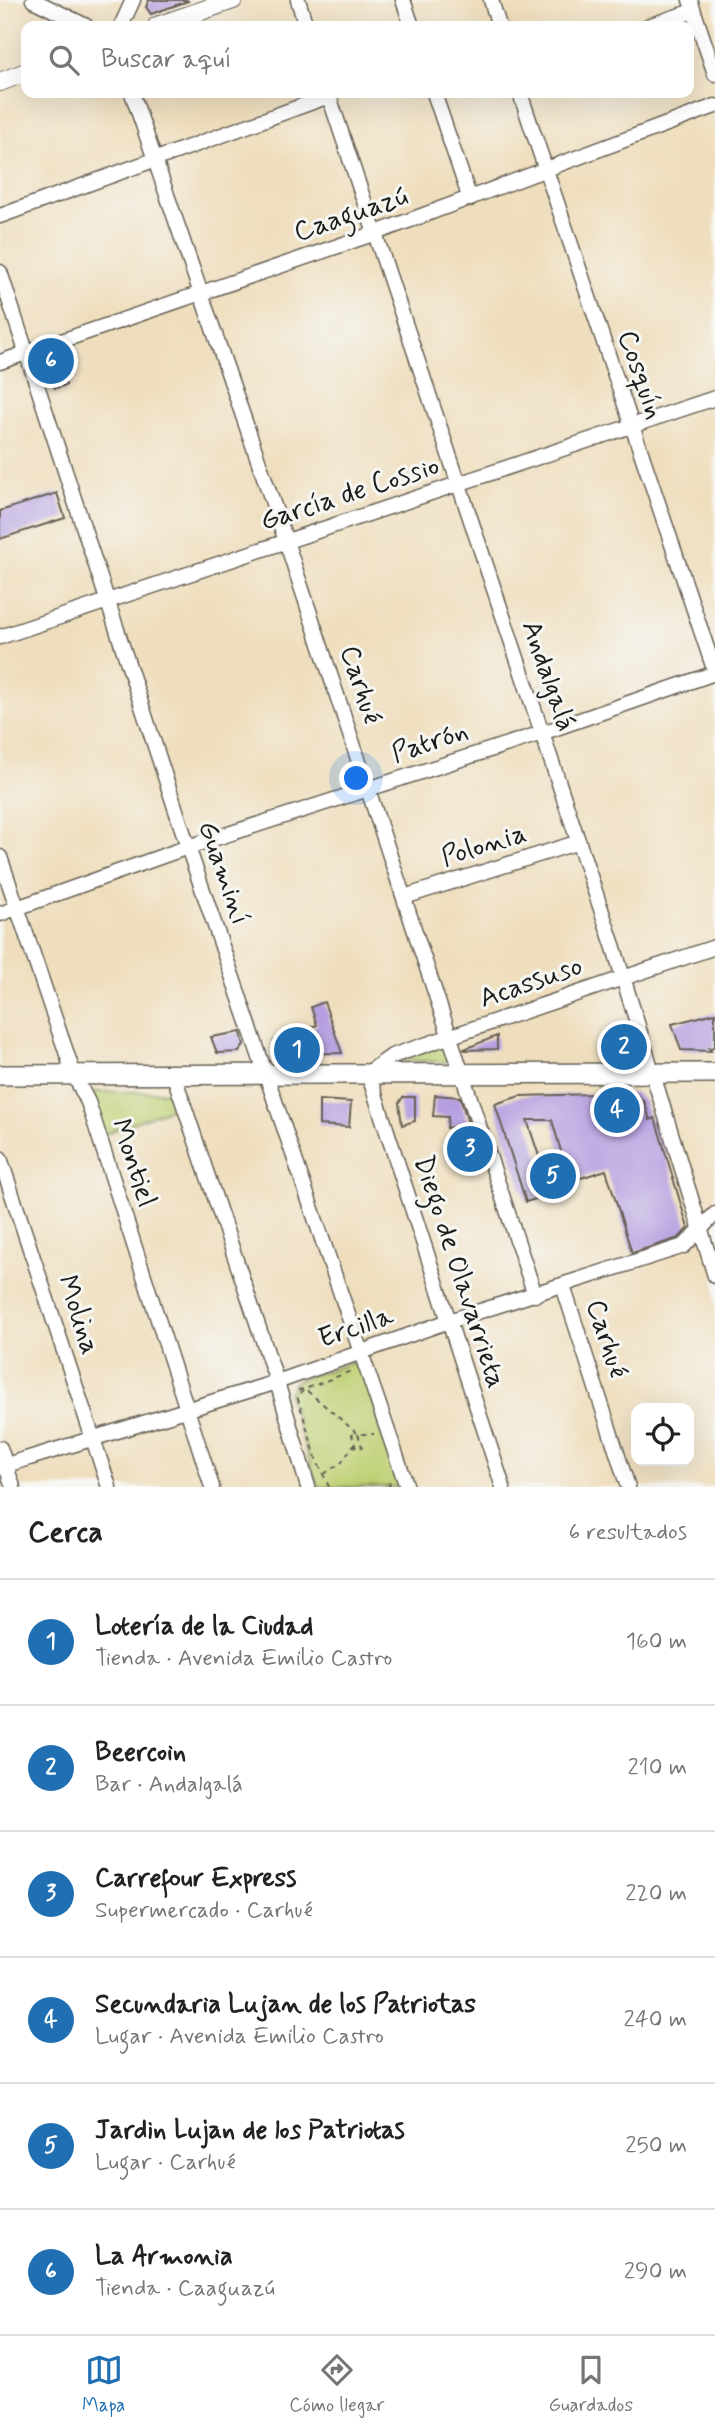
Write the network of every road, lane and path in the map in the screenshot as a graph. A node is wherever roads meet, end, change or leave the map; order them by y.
1 (33, 0) edge
2 (133, 0) edge
3 (233, 0) edge
4 (298, 0) edge
5 (403, 0) edge
6 (491, 0) edge
7 (692, 5) edge
8 (76, 21) edge
9 (123, 21) edge
10 (172, 21) edge
11 (304, 21) edge
12 (410, 21) edge
13 (497, 21) edge
14 (658, 21) edge
15 (21, 74) edge
16 (715, 74) edge
17 (0, 82) edge
18 (134, 98) edge
19 (318, 98) edge
20 (330, 98) edge
21 (436, 98) edge
22 (522, 98) edge
23 (715, 106) edge
24 (155, 159) junction
25 (545, 172) junction
26 (470, 199) junction
27 (0, 216) edge
28 (373, 234) junction
29 (0, 272) edge
30 (199, 293) junction
31 (27, 353) junction
32 (0, 362) edge
33 (715, 398) edge
34 (632, 426) junction
35 (458, 484) junction
36 (286, 541) junction
37 (107, 601) junction
38 (0, 637) edge
39 (715, 673) edge
40 (542, 733) junction
41 (369, 788) junction
42 (579, 842) junction
43 (188, 846) junction
44 (0, 857) edge
45 (404, 897) junction
46 (17, 908) junction
47 (0, 914) edge
48 (715, 947) edge
49 (623, 977) junction
50 (451, 1035) junction
51 (368, 1073) junction
52 (653, 1073) junction
53 (715, 1073) edge
54 (464, 1074) junction
55 (0, 1075) edge
56 (74, 1075) junction
57 (267, 1075) junction
58 (174, 1076) junction
59 (0, 1158) edge
60 (715, 1214) edge
61 (700, 1228) junction
62 (715, 1276) edge
63 (563, 1286) junction
64 (535, 1295) junction
65 (449, 1321) junction
66 (362, 1351) junction
67 (352, 1371) dead end
68 (277, 1382) junction
69 (305, 1389) junction
70 (187, 1409) junction
71 (372, 1423) dead end
72 (358, 1434) junction
73 (93, 1438) junction
74 (355, 1443) junction
75 (0, 1448) edge
76 (3, 1466) edge
77 (323, 1474) junction
78 (390, 1474) dead end
79 (13, 1487) edge
80 (109, 1487) edge
81 (212, 1487) edge
82 (308, 1487) edge
83 (329, 1487) edge
84 (389, 1487) edge
85 (407, 1487) edge
86 (503, 1487) edge
87 (628, 1487) edge

1 - 8 street
2 - 9 street
3 - 10 street
4 - 11 street
5 - 12 street
6 - 13 street
7 - 14 street
7 - 16 street
15 - 17 street
18 - 24 street, Carhué
19 - 24 street
20 - 28 street, Andalgalá
21 - 26 street
22 - 25 street, Cosquín
23 - 25 street, Caaguazú
24 - 27 street
24 - 30 street, Carhué
25 - 26 street, Caaguazú
25 - 34 street, Cosquín
26 - 28 street, Caaguazú
28 - 30 street, Caaguazú
28 - 35 street, Andalgalá
29 - 31 street, Guaminí
30 - 31 street, Caaguazú
30 - 36 street, Carhué
31 - 32 street, Caaguazú
31 - 37 street, Guaminí
33 - 34 street, García de Cossio
34 - 35 street, García de Cossio
34 - 39 street, Cosquín
35 - 36 street, García de Cossio
35 - 40 street, Andalgalá
36 - 37 street, García de Cossio
36 - 41 street, Carhué
37 - 38 street, García de Cossio
37 - 43 street, Guaminí
39 - 40 street, Patrón
40 - 41 street, Patrón
40 - 42 street, Andalgalá
41 - 43 street, Patrón
41 - 45 street, Carhué
42 - 45 street, Polonia
42 - 49 street, Andalgalá
43 - 46 street, Patrón
43 - 57 street, Guaminí
44 - 46 street, Montiel
45 - 50 street, Carhué
46 - 47 street, Patrón
46 - 56 street, Montiel
48 - 49 street, Acassuso
49 - 50 street, Acassuso
49 - 52 street, Andalgalá
50 - 51 street, Acassuso
50 - 54 street, Carhué
51 - 54 main road
51 - 57 main road
51 - 65 street, Diego de Olavarrieta
52 - 53 main road
52 - 54 main road
52 - 61 street, Andalgalá
54 - 64 street, Carhué
55 - 56 main road
56 - 58 main road
56 - 70 street, Montiel
57 - 58 main road
57 - 66 street, Guaminí
58 - 68 street
59 - 73 street, Molina
60 - 61 street, Ercilla
61 - 62 street, Andalgalá
61 - 63 street, Ercilla
63 - 64 street, Ercilla
63 - 87 street, Carhué
64 - 65 street, Ercilla
65 - 66 street, Ercilla
65 - 86 street, Diego de Olavarrieta
66 - 68 street, Ercilla
66 - 85 street, Guaminí
67 - 69 path
68 - 69 path
68 - 70 street, Ercilla
68 - 82 street
69 - 72 path
69 - 77 path
70 - 73 street, Ercilla
70 - 81 street, Montiel
71 - 72 path
72 - 74 path
72 - 74 path
73 - 76 street, Ercilla
73 - 80 street, Molina
74 - 77 path
75 - 76 street
76 - 79 street
77 - 83 path
78 - 84 path

